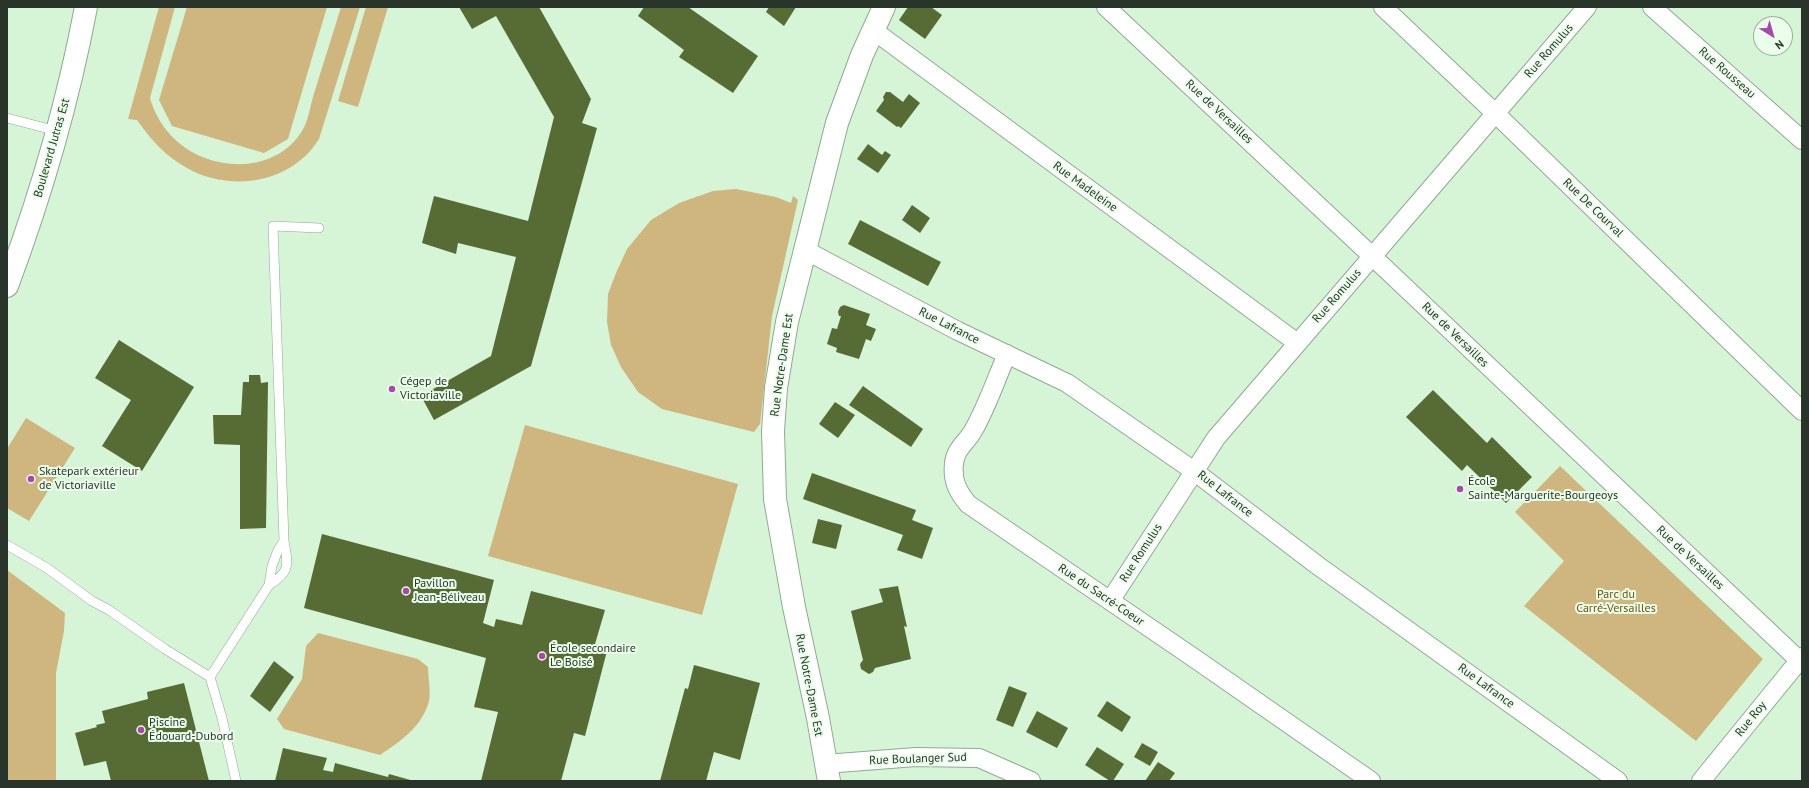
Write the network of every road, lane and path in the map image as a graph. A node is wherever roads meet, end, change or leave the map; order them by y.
1 (86, 7) edge
2 (884, 7) edge
3 (1106, 7) edge
4 (1383, 7) edge
5 (1587, 7) edge
6 (1652, 7) edge
7 (873, 30) junction
8 (1495, 113) junction
9 (7, 118) edge
10 (57, 131) junction
11 (1802, 140) edge
12 (319, 228) dead end
13 (805, 250) junction
14 (1372, 256) junction
15 (7, 286) edge
16 (1296, 342) junction
17 (1007, 354) junction
18 (1802, 411) edge
19 (1194, 471) junction
20 (284, 541) junction
21 (7, 545) edge
22 (269, 585) junction
23 (1110, 601) junction
24 (1801, 660) edge
25 (210, 677) junction
26 (827, 772) edge
27 (236, 781) edge
28 (1031, 781) edge
29 (1371, 781) edge
30 (1618, 781) edge
31 (1701, 781) edge

1 - 10 street, Boulevard Jutras Est
2 - 7 street, Rue Notre-Dame Est
3 - 14 street, Rue de Versailles
4 - 8 street, Rue De Courval
5 - 8 street, Rue Romulus
6 - 11 street, Rue Rousseau
7 - 13 street, Rue Notre-Dame Est
7 - 16 street, Rue Madeleine
8 - 14 street, Rue Romulus
8 - 18 street, Rue De Courval
9 - 10 lane
10 - 15 street, Boulevard Jutras Est
12 - 20 lane
13 - 17 street, Rue Lafrance
13 - 26 street, Rue Notre-Dame Est
14 - 16 street, Rue Romulus
14 - 24 street, Rue de Versailles
16 - 19 street, Rue Romulus
17 - 19 street, Rue Lafrance
17 - 23 street, Rue du Sacré-Coeur
19 - 23 street, Rue Romulus
19 - 30 street, Rue Lafrance
20 - 22 lane
20 - 22 lane
21 - 25 lane
22 - 25 lane
23 - 29 street, Rue du Sacré-Coeur
24 - 31 street, Rue Roy
25 - 27 lane
26 - 28 street, Rue Boulanger Sud

